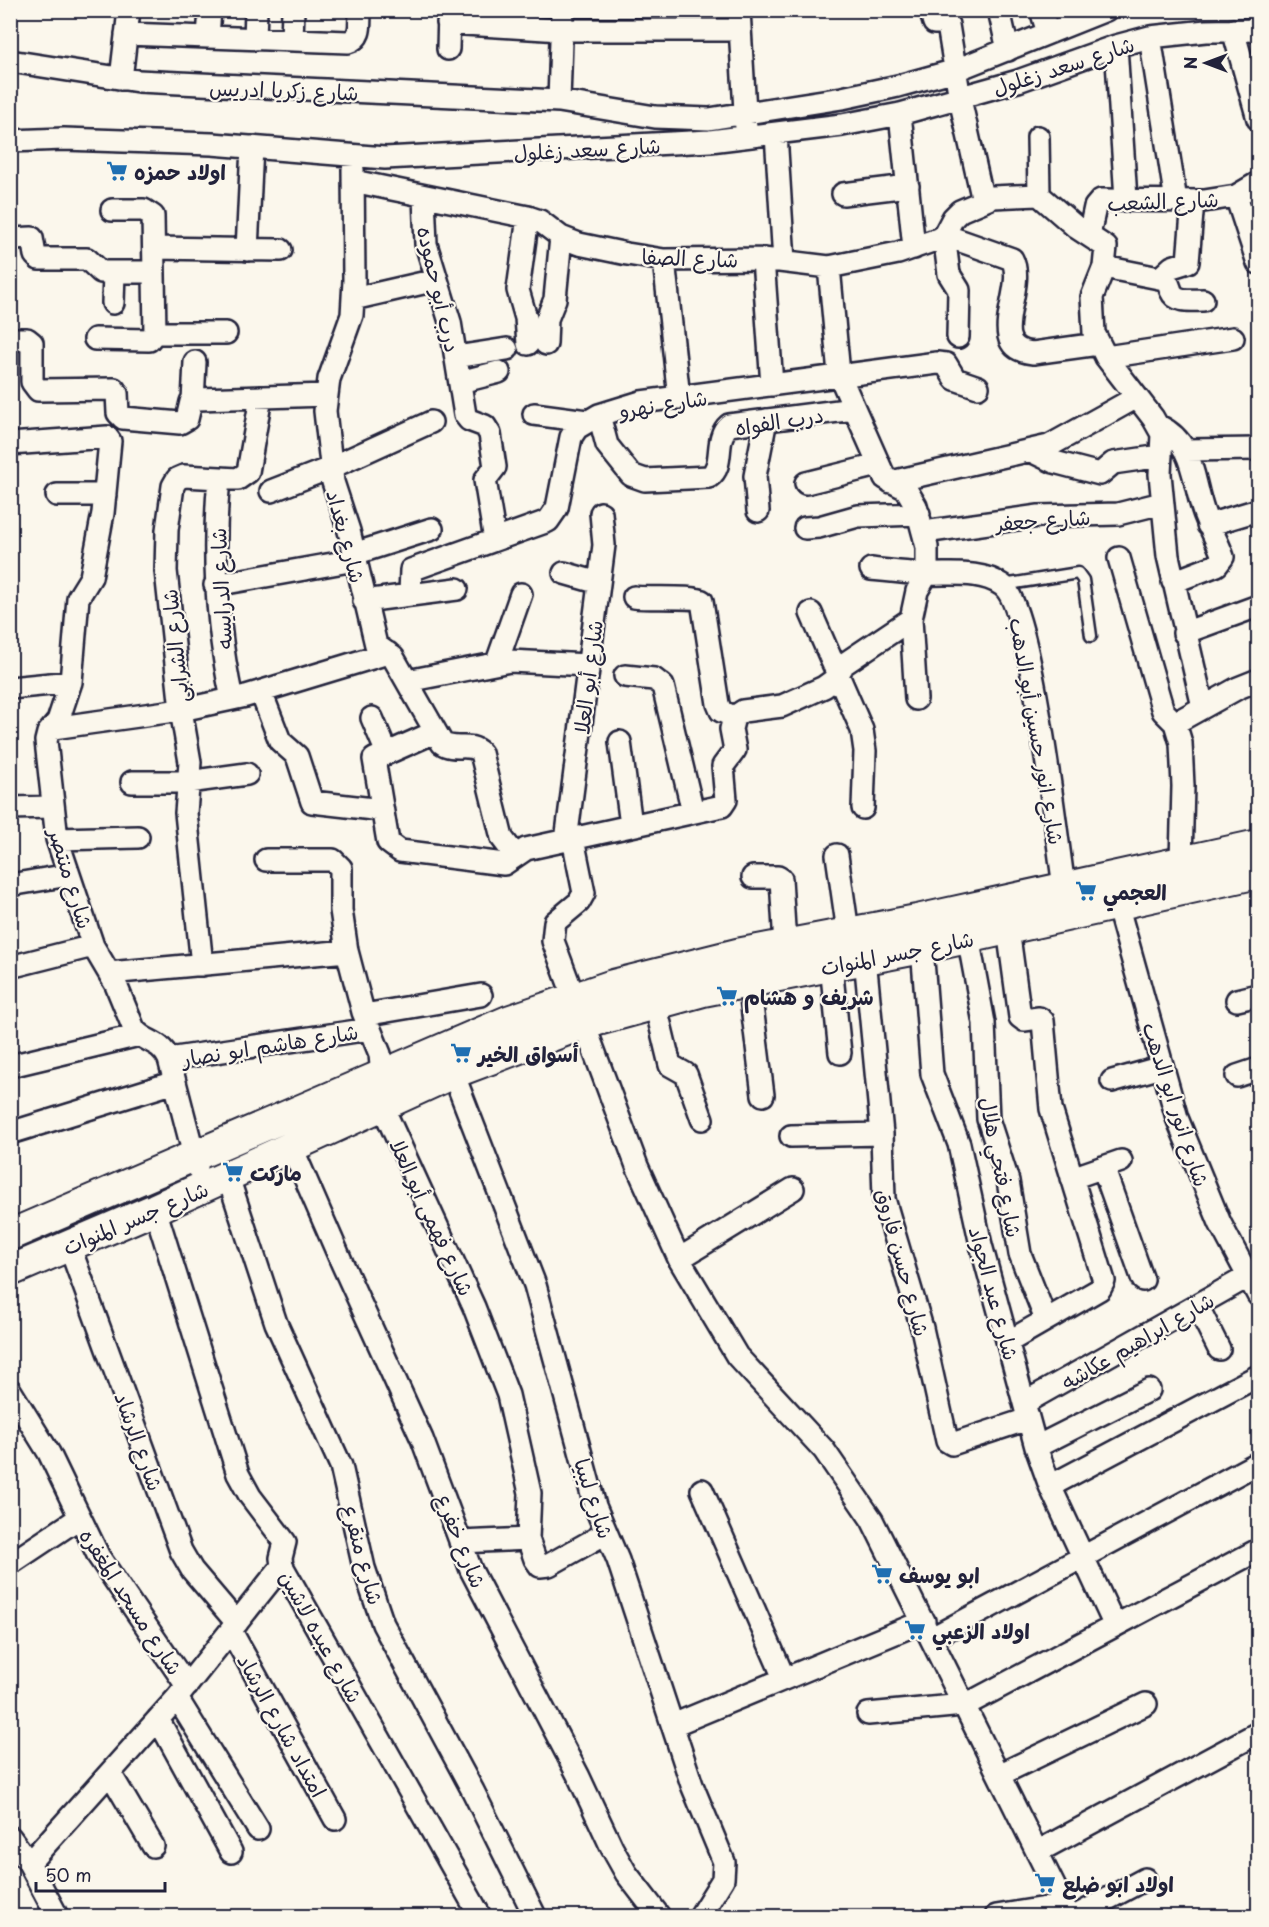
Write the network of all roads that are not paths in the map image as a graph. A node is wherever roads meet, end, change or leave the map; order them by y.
1 (129, 10) edge
2 (210, 10) edge
3 (256, 10) edge
4 (293, 10) edge
5 (360, 10) edge
6 (930, 10) edge
7 (999, 10) edge
8 (1041, 10) edge
9 (1106, 10) edge
10 (449, 17) edge
11 (562, 20) edge
12 (647, 20) edge
13 (739, 20) edge
14 (1233, 30) junction
15 (1258, 30) edge
16 (1048, 33) junction
17 (126, 34) junction
18 (208, 37) junction
19 (1150, 37) junction
20 (255, 39) junction
21 (292, 40) junction
22 (1116, 46) junction
23 (448, 49) dead end
24 (1008, 50) junction
25 (10, 61) edge
26 (956, 70) junction
27 (121, 79) junction
28 (960, 99) junction
29 (559, 101) junction
30 (900, 114) junction
31 (745, 115) junction
32 (1258, 119) edge
33 (776, 134) junction
34 (1038, 136) dead end
35 (746, 138) junction
36 (10, 141) edge
37 (252, 147) junction
38 (353, 157) junction
39 (353, 181) junction
40 (1258, 183) edge
41 (908, 186) junction
42 (843, 194) dead end
43 (1039, 195) junction
44 (1236, 196) junction
45 (424, 197) junction
46 (1126, 200) junction
47 (983, 201) junction
48 (1185, 201) junction
49 (112, 210) dead end
50 (528, 218) junction
51 (944, 236) junction
52 (1089, 236) junction
53 (561, 237) junction
54 (10, 239) edge
55 (154, 248) junction
56 (914, 248) junction
57 (248, 250) junction
58 (281, 250) dead end
59 (663, 260) junction
60 (763, 260) junction
61 (784, 261) junction
62 (1258, 263) edge
63 (829, 267) junction
64 (1104, 267) junction
65 (114, 272) junction
66 (154, 272) junction
67 (1160, 278) junction
68 (436, 280) junction
69 (353, 299) junction
70 (1203, 300) dead end
71 (113, 303) dead end
72 (155, 333) junction
73 (226, 333) dead end
74 (958, 337) dead end
75 (1233, 338) dead end
76 (10, 339) edge
77 (95, 339) dead end
78 (507, 349) dead end
79 (1102, 350) junction
80 (456, 357) junction
81 (195, 362) dead end
82 (499, 372) dead end
83 (839, 374) junction
84 (460, 382) junction
85 (772, 385) junction
86 (978, 387) dead end
87 (327, 395) junction
88 (261, 397) junction
89 (1137, 397) junction
90 (679, 398) junction
91 (191, 404) junction
92 (854, 409) junction
93 (534, 414) dead end
94 (593, 418) junction
95 (766, 420) junction
96 (431, 422) dead end
97 (1159, 426) junction
98 (10, 444) edge
99 (1258, 449) edge
100 (1186, 450) junction
101 (1030, 451) junction
102 (1161, 456) junction
103 (878, 465) junction
104 (330, 468) junction
105 (219, 478) junction
106 (891, 482) junction
107 (806, 483) dead end
108 (271, 490) dead end
109 (57, 495) dead end
110 (105, 495) junction
111 (1162, 503) junction
112 (1258, 510) edge
113 (758, 511) dead end
114 (601, 513) dead end
115 (921, 523) junction
116 (1208, 525) junction
117 (806, 528) dead end
118 (432, 530) dead end
119 (495, 540) junction
120 (355, 557) junction
121 (1119, 558) dead end
122 (871, 569) dead end
123 (564, 573) dead end
124 (927, 574) junction
125 (1173, 582) junction
126 (599, 583) junction
127 (215, 585) junction
128 (1003, 585) junction
129 (457, 589) dead end
130 (410, 593) junction
131 (521, 594) dead end
132 (634, 597) dead end
133 (364, 601) junction
134 (1258, 606) edge
135 (811, 613) dead end
136 (911, 619) junction
137 (1184, 633) junction
138 (1091, 636) dead end
139 (388, 653) junction
140 (497, 662) junction
141 (588, 665) junction
142 (838, 673) junction
143 (625, 676) dead end
144 (1258, 680) edge
145 (407, 681) junction
146 (71, 682) junction
147 (10, 688) edge
148 (261, 692) junction
149 (232, 699) junction
150 (916, 699) dead end
151 (1203, 707) junction
152 (181, 710) junction
153 (734, 717) junction
154 (372, 718) dead end
155 (1175, 723) junction
156 (53, 728) junction
157 (435, 732) junction
158 (620, 742) dead end
159 (387, 753) junction
160 (248, 774) dead end
161 (132, 782) dead end
162 (188, 782) junction
163 (51, 807) junction
164 (10, 808) edge
165 (863, 808) dead end
166 (382, 810) junction
167 (693, 812) junction
168 (631, 825) junction
169 (138, 837) dead end
170 (57, 839) junction
171 (569, 840) junction
172 (1258, 845) edge
173 (515, 855) junction
174 (837, 855) dead end
175 (266, 860) dead end
176 (1181, 861) junction
177 (1258, 873) edge
178 (69, 876) junction
179 (753, 877) dead end
180 (10, 885) edge
181 (1064, 887) junction
182 (1117, 904) junction
183 (1008, 929) junction
184 (848, 932) junction
185 (968, 938) junction
186 (785, 945) junction
187 (93, 946) junction
188 (922, 948) junction
189 (347, 951) junction
190 (865, 958) junction
191 (202, 965) junction
192 (831, 965) junction
193 (10, 967) edge
194 (109, 973) junction
195 (749, 982) junction
196 (482, 995) dead end
197 (1258, 995) edge
198 (1237, 1000) dead end
199 (655, 1003) junction
200 (578, 1011) junction
201 (367, 1022) junction
202 (139, 1035) junction
203 (840, 1053) dead end
204 (169, 1059) junction
205 (10, 1066) edge
206 (1162, 1067) junction
207 (1258, 1069) edge
208 (453, 1073) junction
209 (382, 1076) junction
210 (1237, 1076) dead end
211 (1112, 1081) dead end
212 (175, 1082) junction
213 (763, 1095) dead end
214 (384, 1106) junction
215 (702, 1119) dead end
216 (10, 1133) edge
217 (882, 1134) junction
218 (791, 1136) dead end
219 (292, 1148) junction
220 (194, 1155) junction
221 (1072, 1178) junction
222 (215, 1182) junction
223 (793, 1189) dead end
224 (155, 1209) junction
225 (10, 1234) edge
226 (69, 1245) junction
227 (679, 1259) junction
228 (10, 1271) edge
229 (1143, 1280) dead end
230 (1254, 1286) edge
231 (1197, 1305) junction
232 (1046, 1320) junction
233 (1008, 1342) junction
234 (1220, 1349) dead end
235 (1258, 1376) edge
236 (10, 1390) edge
237 (1149, 1390) dead end
238 (1026, 1411) junction
239 (1036, 1447) junction
240 (1258, 1463) edge
241 (1050, 1486) junction
242 (702, 1490) dead end
243 (79, 1518) junction
244 (606, 1533) junction
245 (528, 1539) junction
246 (460, 1542) junction
247 (1258, 1550) edge
248 (1084, 1559) junction
249 (10, 1563) edge
250 (282, 1566) junction
251 (1115, 1626) junction
252 (234, 1627) junction
253 (928, 1630) junction
254 (784, 1678) junction
255 (182, 1692) junction
256 (964, 1704) junction
257 (1146, 1704) dead end
258 (868, 1714) dead end
259 (158, 1719) junction
260 (673, 1725) junction
261 (1258, 1733) edge
262 (110, 1773) junction
263 (999, 1775) junction
264 (335, 1819) dead end
265 (258, 1829) dead end
266 (10, 1837) edge
267 (153, 1846) dead end
268 (231, 1852) dead end
269 (1037, 1852) junction
270 (29, 1863) junction
271 (1145, 1879) dead end
272 (1070, 1913) edge
273 (57, 1917) edge
274 (480, 1917) edge
275 (535, 1917) edge
276 (659, 1917) edge
277 (700, 1917) edge
278 (996, 1917) edge

1 - 17 street
2 - 18 street
3 - 20 street
4 - 21 street
5 - 21 street
6 - 26 street
7 - 24 street
8 - 16 street
9 - 16 street, شارع سعد زغلول
10 - 11 street
10 - 23 street
11 - 12 street
11 - 29 street
12 - 13 street
13 - 31 street
14 - 15 street, شارع سعد زغلول
14 - 19 street, شارع سعد زغلول
14 - 32 street
16 - 24 street, شارع سعد زغلول
17 - 18 street
17 - 27 street
18 - 20 street
19 - 22 street, شارع سعد زغلول
19 - 48 street
20 - 21 street
22 - 28 street, شارع سعد زغلول
22 - 46 street
24 - 26 street, شارع سعد زغلول
25 - 27 street, شارع زكريا ادريس
26 - 28 street
26 - 31 street, شارع سعد زغلول
27 - 29 street, شارع زكريا ادريس
28 - 30 street, شارع سعد زغلول
28 - 47 street
29 - 31 street, شارع سعد زغلول
30 - 33 street, شارع سعد زغلول
30 - 41 street
31 - 35 street
33 - 35 street, شارع سعد زغلول
33 - 61 street
34 - 43 street
35 - 38 street, شارع سعد زغلول
36 - 37 street, شارع سعد زغلول
37 - 38 street, شارع سعد زغلول
37 - 57 street
38 - 39 street, شارع بغداد
39 - 45 street, شارع الصفا
39 - 69 street, شارع بغداد
40 - 44 street, شارع الشعب
41 - 42 street
41 - 56 street
43 - 47 street
43 - 52 street
44 - 48 street, شارع الشعب
44 - 62 street
45 - 50 street, شارع الصفا
45 - 68 street, درب أبو حموده
46 - 48 street, شارع الشعب
46 - 52 street, شارع الشعب
47 - 51 street
48 - 67 street
49 - 55 street
50 - 53 street, شارع الصفا
50 - 53 street
51 - 56 street, شارع الصفا
51 - 74 street
51 - 79 street
52 - 64 street
53 - 59 street, شارع الصفا
54 - 65 street
55 - 57 street
55 - 66 street
56 - 63 street, شارع الصفا
57 - 58 street
59 - 60 street, شارع الصفا
59 - 90 street
60 - 61 street, شارع الصفا
60 - 85 street
61 - 63 street, شارع الصفا
63 - 83 street
64 - 67 street
64 - 79 street
65 - 66 street
65 - 71 street
66 - 72 street
67 - 70 street
68 - 69 street
68 - 80 street, درب أبو حموده
69 - 87 street, شارع بغداد
72 - 73 street
72 - 77 street
75 - 79 street
76 - 91 street
78 - 80 street
79 - 89 street
80 - 84 street, درب أبو حموده
81 - 91 street
82 - 84 street
83 - 85 street, شارع نهرو
83 - 86 street, شارع نهرو
83 - 92 street
84 - 119 street, درب أبو حموده
85 - 90 street, شارع نهرو
87 - 88 street
87 - 104 street, شارع بغداد
88 - 91 street
88 - 105 street, شارع الشرابى
89 - 97 street
89 - 101 street
90 - 94 street, شارع نهرو
92 - 95 street, درب الفواه
92 - 103 street
93 - 94 street
94 - 95 street, درب الفواه
94 - 119 street
95 - 113 street
96 - 104 street
97 - 100 street
97 - 102 street
98 - 110 street, شارع منتصر
99 - 100 street
100 - 116 street
101 - 102 street
101 - 106 street
102 - 111 street
103 - 106 street
103 - 107 street
104 - 108 street
104 - 120 street, شارع بغداد
105 - 127 street, شارع الدرايسه
105 - 152 street, شارع الشرابى
106 - 115 street
109 - 110 street
110 - 146 street, شارع منتصر
111 - 115 street, شارع جعفر
111 - 125 street
112 - 116 street
114 - 126 street, شارع أبو العلا
115 - 117 street, شارع جعفر
115 - 124 street
116 - 125 street
118 - 120 street
119 - 130 street
120 - 127 street
120 - 133 street, شارع بغداد
121 - 155 street
122 - 124 street
123 - 126 street
124 - 128 street
124 - 136 street
125 - 137 street
126 - 141 street, شارع أبو العلا
127 - 149 street, شارع الدرايسه
128 - 138 lane
128 - 181 street, شارع انور حسين أبو الدهب
129 - 130 street
130 - 133 street
131 - 140 street
132 - 153 street
133 - 139 street, شارع بغداد
134 - 137 street
135 - 142 street
136 - 142 street
136 - 150 street
137 - 151 street
139 - 145 street, شارع بغداد
139 - 148 street
140 - 141 street
140 - 145 street
141 - 171 street, شارع أبو العلا
142 - 153 street
142 - 165 street
143 - 167 street
144 - 151 street
145 - 157 street, شارع بغداد
146 - 147 street
146 - 156 street, شارع منتصر
148 - 149 street
148 - 166 street
149 - 152 street
151 - 155 street
152 - 156 street
152 - 162 street, شارع الشرابى
153 - 167 street
154 - 159 street
155 - 176 street
156 - 163 street, شارع منتصر
157 - 159 street
157 - 173 street, شارع بغداد
158 - 168 street
159 - 166 street
160 - 162 street
161 - 162 street
162 - 191 street, شارع الشرابى
163 - 164 street
163 - 170 street, شارع منتصر
166 - 173 street
167 - 168 street
168 - 171 street
169 - 170 street
170 - 178 street, شارع منتصر
171 - 173 street
171 - 200 street
172 - 176 street, شارع جسر المنوات
174 - 184 street
175 - 189 street, شارع فهمى أبو العلا
176 - 181 street, شارع جسر المنوات
177 - 182 street, شارع جسر المنوات
178 - 180 street
178 - 187 street, شارع منتصر
179 - 186 street
181 - 184 street, شارع جسر المنوات
182 - 183 street, شارع جسر المنوات
182 - 206 street, شارع انور ابو الدهب
183 - 185 street, شارع جسر المنوات
183 - 221 street
184 - 186 street, شارع جسر المنوات
185 - 188 street, شارع جسر المنوات
185 - 232 street, شارع فتحي هلال
186 - 200 street, شارع جسر المنوات
187 - 193 street
187 - 194 street, شارع منتصر
188 - 190 street, شارع جسر المنوات
188 - 233 street, شارع عبد الجواد
189 - 191 street
189 - 201 street, شارع فهمى أبو العلا
190 - 192 street, شارع جسر المنوات
190 - 217 street, شارع حسن فاروق
191 - 194 street
192 - 195 street, شارع جسر المنوات
192 - 203 street
194 - 202 street, شارع منتصر
195 - 199 street, شارع جسر المنوات
195 - 213 street
196 - 201 street, شارع هاشم ابو نصار
197 - 198 street
199 - 200 street, شارع جسر المنوات
199 - 215 street
200 - 208 street, شارع جسر المنوات
200 - 209 street, شارع جسر المنوات
200 - 227 street
201 - 204 street, شارع هاشم ابو نصار
201 - 209 street, شارع فهمى أبو العلا
202 - 204 street
202 - 205 street
204 - 212 street
206 - 211 street
206 - 230 street, شارع انور ابو الدهب
207 - 210 street
208 - 214 street, شارع جسر المنوات
208 - 244 street, شارع ليبيا
209 - 214 street, شارع فهمى أبو العلا
209 - 220 street, شارع جسر المنوات
212 - 216 street
212 - 220 street
214 - 219 street, شارع جسر المنوات
214 - 245 street, شارع فهمى أبو العلا
217 - 218 street
217 - 238 street, شارع حسن فاروق
219 - 222 street, شارع جسر المنوات
219 - 246 street, شارع خفرع
220 - 222 street
220 - 225 street, شارع جسر المنوات
221 - 229 street
221 - 232 street
222 - 224 street, شارع جسر المنوات
222 - 275 street, شارع منقرع
223 - 227 street
224 - 226 street, شارع جسر المنوات
224 - 250 street, شارع عبده لاشين
226 - 228 street, شارع جسر المنوات
226 - 252 street, شارع الرشاد
227 - 253 street
230 - 231 street, شارع ابراهيم عكاشه
231 - 234 street
231 - 238 street, شارع ابراهيم عكاشه
232 - 233 street
233 - 238 street, شارع عبد الجواد
235 - 241 street
236 - 243 street, شارع مسجد المغفره
237 - 239 street
238 - 239 street, شارع عبد الجواد
239 - 241 street, شارع عبد الجواد
240 - 248 street
241 - 248 street, شارع عبد الجواد
242 - 254 street
243 - 249 street
243 - 255 street, شارع مسجد المغفره
244 - 245 street
244 - 260 street, شارع ليبيا
245 - 246 street
246 - 276 street, شارع خفرع
247 - 251 street
248 - 251 street, شارع عبد الجواد
248 - 253 street
250 - 252 street
250 - 274 street, شارع عبده لاشين
251 - 256 street
252 - 255 street
252 - 264 street, امتداد شارع الرشاد
253 - 254 street
253 - 256 street
254 - 260 street
255 - 259 street
255 - 265 street, شارع مسجد المغفره
256 - 258 street
256 - 263 street
257 - 263 street
259 - 262 street
259 - 268 street
260 - 277 street, شارع ليبيا
261 - 269 street
262 - 267 street
262 - 270 street
263 - 269 street
266 - 270 street
269 - 272 street
270 - 273 street
271 - 272 street
272 - 278 street

